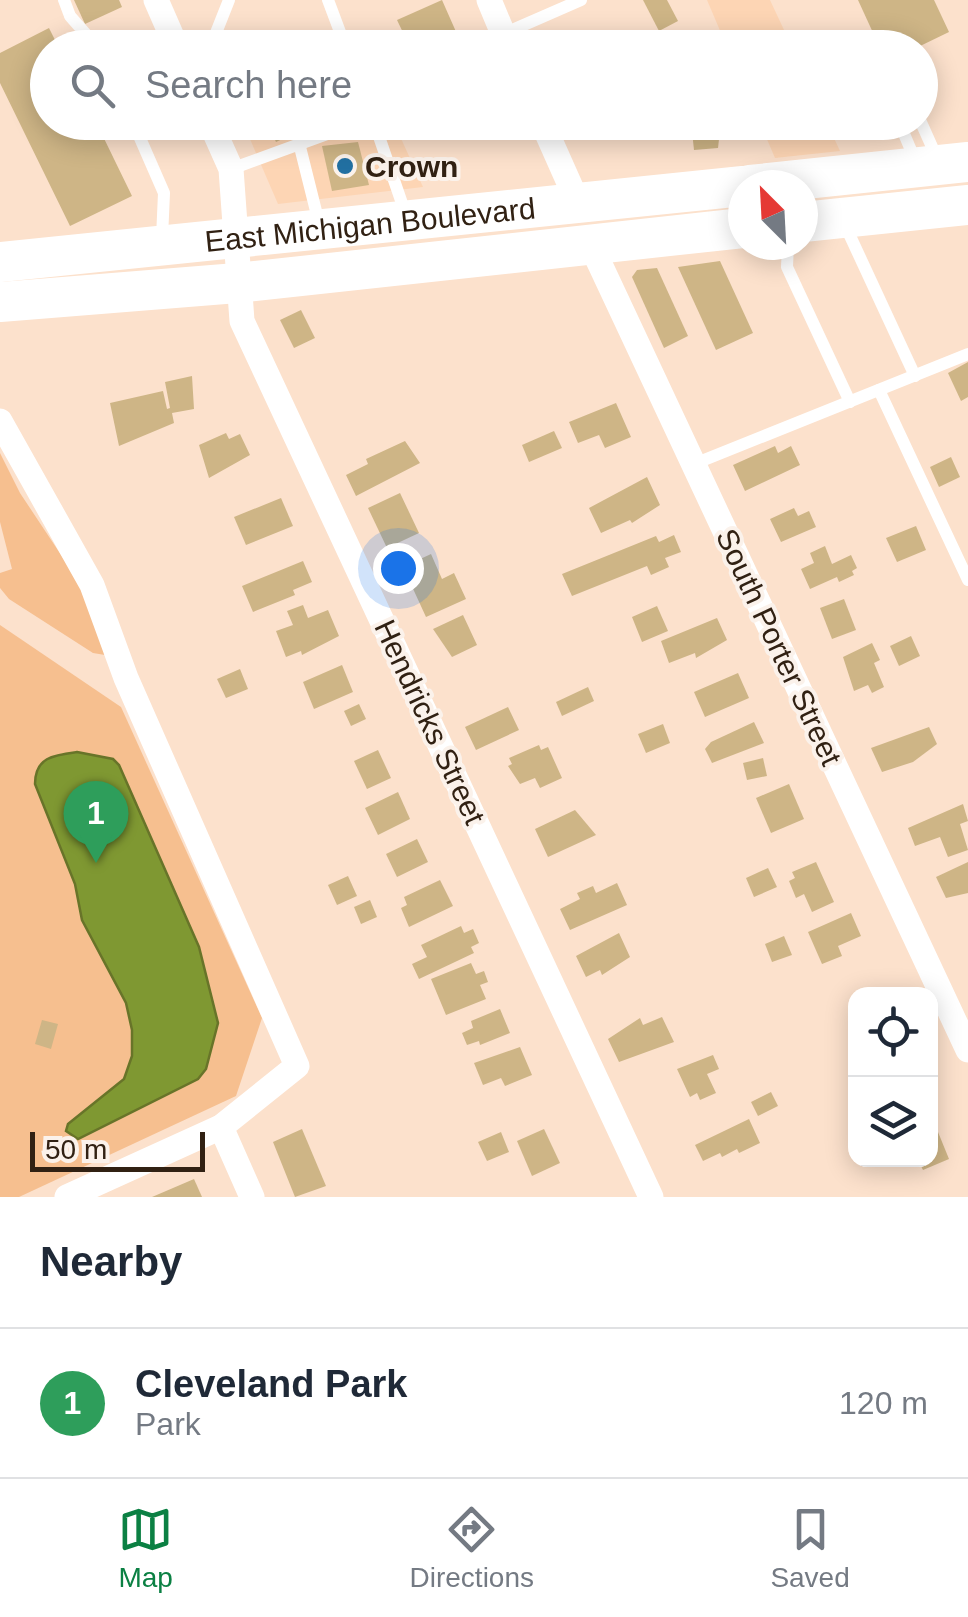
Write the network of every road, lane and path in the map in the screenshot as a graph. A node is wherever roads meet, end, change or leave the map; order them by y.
1 (64, 0) edge
2 (156, 0) edge
3 (229, 0) edge
4 (328, 0) edge
5 (489, 0) edge
6 (581, 0) edge
7 (82, 30) edge
8 (169, 30) edge
9 (217, 30) edge
10 (339, 30) edge
11 (502, 30) edge
12 (526, 30) edge
13 (141, 140) edge
14 (218, 140) edge
15 (310, 140) edge
16 (380, 140) edge
17 (550, 140) edge
18 (917, 140) edge
19 (930, 140) edge
20 (299, 144) junction
21 (942, 165) edge
22 (230, 169) junction
23 (818, 178) edge
24 (728, 188) edge
25 (578, 203) junction
26 (965, 212) edge
27 (822, 220) edge
28 (408, 221) junction
29 (728, 229) edge
30 (321, 230) junction
31 (235, 240) junction
32 (590, 243) junction
33 (162, 247) junction
34 (787, 260) edge
35 (0, 262) edge
36 (238, 283) junction
37 (0, 302) edge
38 (968, 354) edge
39 (915, 376) junction
40 (879, 390) junction
41 (850, 402) junction
42 (0, 422) edge
43 (694, 464) junction
44 (968, 580) edge
45 (968, 1050) edge
46 (221, 1127) junction
47 (67, 1197) edge
48 (252, 1197) edge
49 (651, 1197) edge

1 - 7 lane
2 - 8 street
3 - 9 lane
4 - 10 lane
5 - 11 street
6 - 12 lane
13 - 33 lane
14 - 22 street, Hendricks Street
15 - 20 lane
16 - 28 lane
17 - 25 street
18 - 21 lane
19 - 21 lane
20 - 22 lane
20 - 30 lane
21 - 23 main road
21 - 26 street
22 - 31 street, Hendricks Street
24 - 25 main road, East Michigan Boulevard
25 - 28 main road, East Michigan Boulevard
26 - 27 main road
27 - 39 lane
28 - 30 main road, East Michigan Boulevard
29 - 32 main road, East Michigan Boulevard
30 - 31 main road, East Michigan Boulevard
31 - 33 main road, East Michigan Boulevard
31 - 36 street, Hendricks Street
32 - 36 main road, East Michigan Boulevard
32 - 43 street, South Porter Street
33 - 35 main road, East Michigan Boulevard
34 - 41 lane
36 - 37 main road, East Michigan Boulevard
36 - 49 street, Hendricks Street
38 - 39 lane
39 - 40 lane
40 - 41 lane
40 - 44 lane
41 - 43 lane
42 - 46 street
43 - 45 street, South Porter Street
46 - 47 street
46 - 48 street

